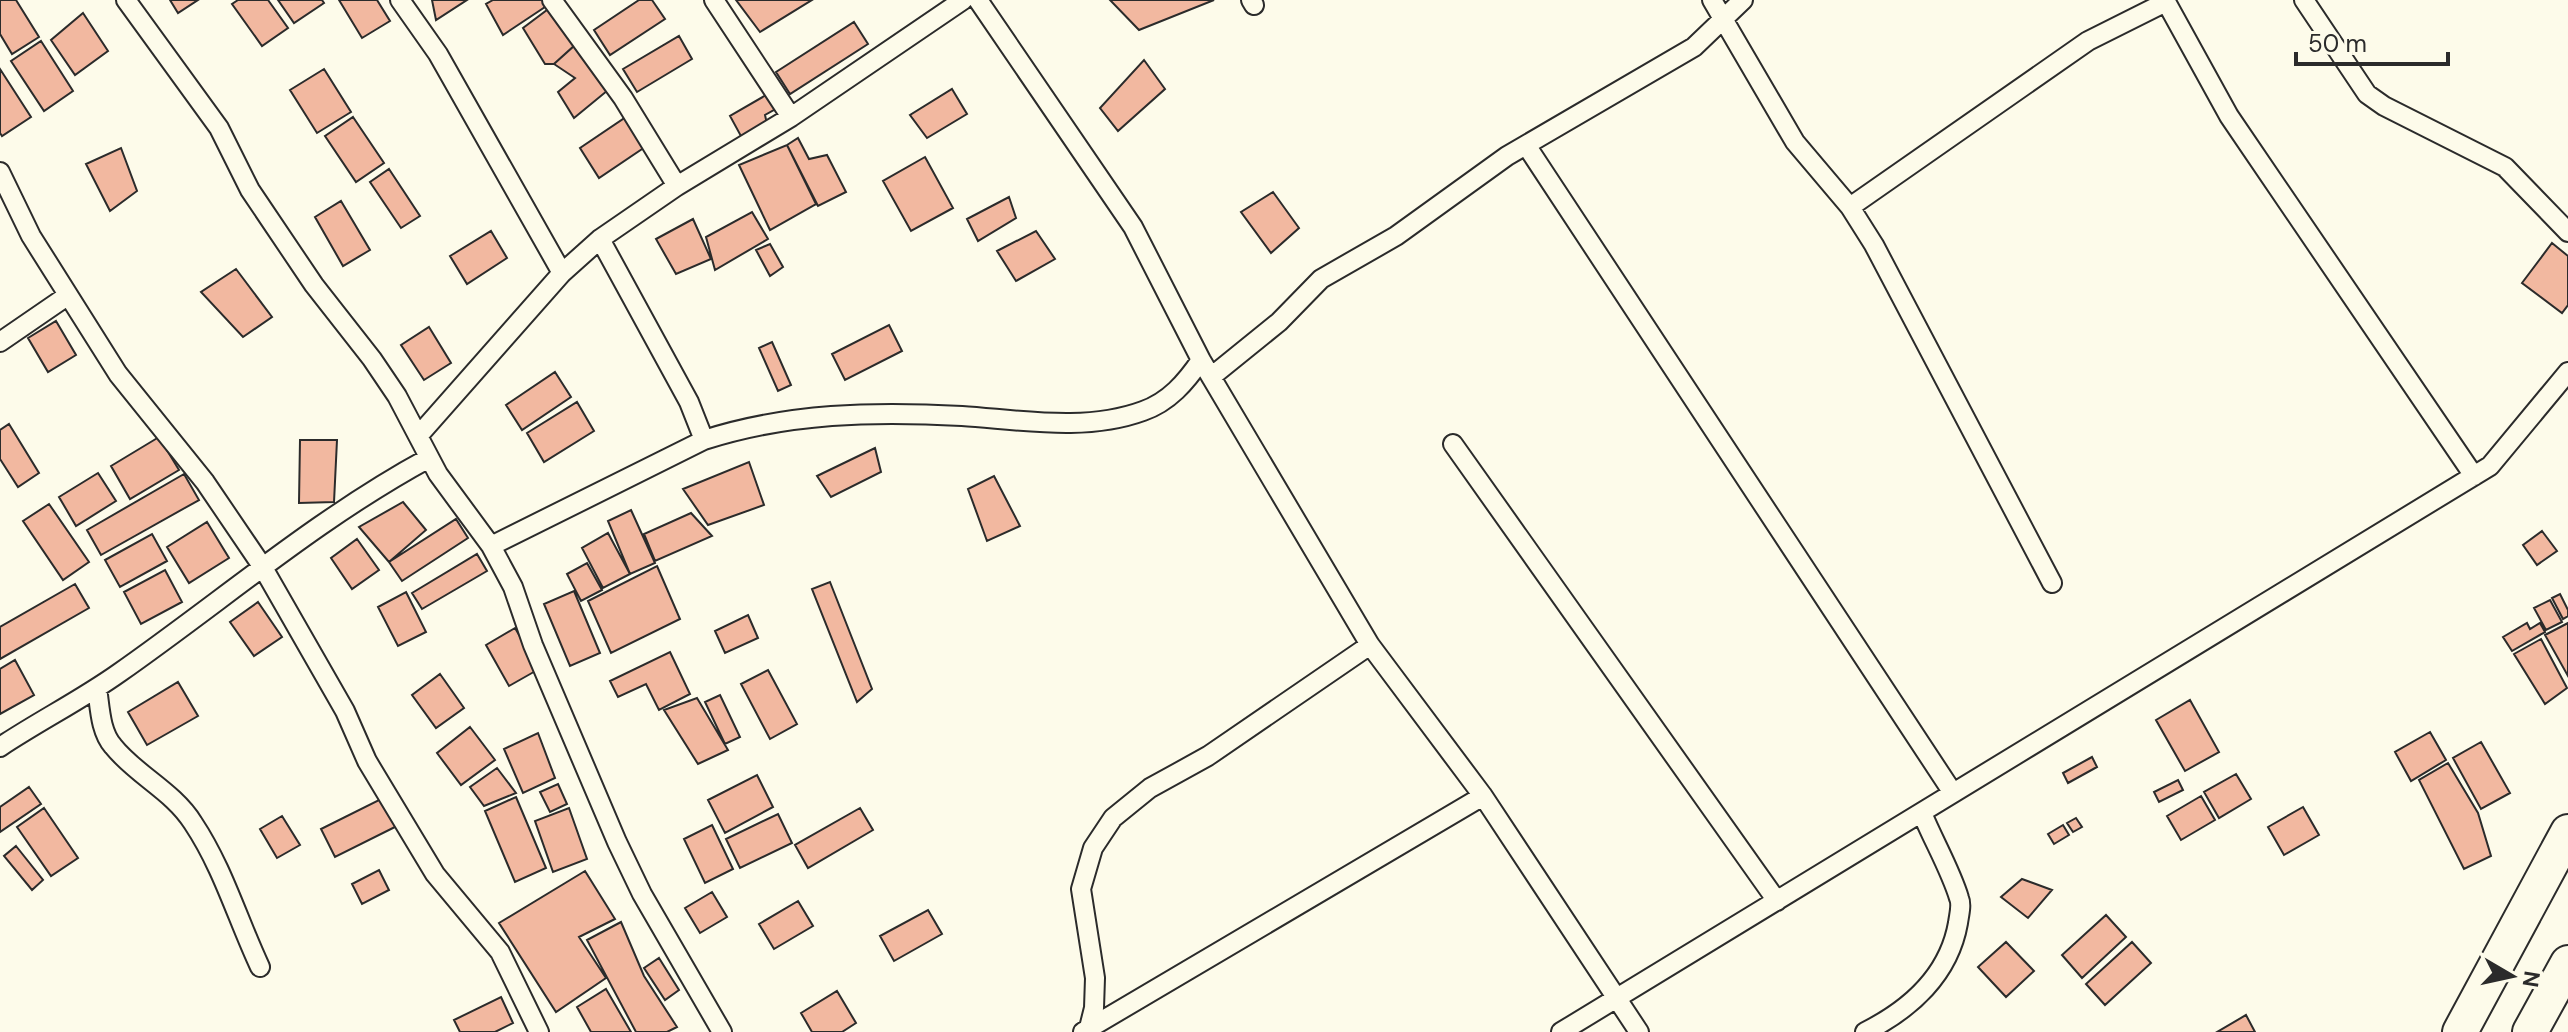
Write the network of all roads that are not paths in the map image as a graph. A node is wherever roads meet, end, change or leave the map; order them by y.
1 (126, 0) edge
2 (400, 0) edge
3 (552, 0) edge
4 (714, 0) edge
5 (963, 0) edge
6 (978, 0) edge
7 (1712, 0) edge
8 (1743, 0) edge
9 (2304, 0) edge
10 (2166, 1) edge
11 (1724, 20) junction
12 (791, 117) junction
13 (1526, 145) junction
14 (0, 172) edge
15 (677, 186) junction
16 (1850, 207) junction
17 (2568, 232) edge
18 (600, 239) junction
19 (562, 273) junction
20 (67, 296) junction
21 (0, 342) edge
22 (1201, 360) junction
23 (2568, 372) edge
24 (1211, 377) junction
25 (419, 435) junction
26 (704, 440) junction
27 (1453, 444) dead end
28 (429, 458) junction
29 (2474, 476) junction
30 (491, 546) junction
31 (262, 566) junction
32 (2052, 583) dead end
33 (1370, 645) junction
34 (97, 688) junction
35 (0, 747) edge
36 (1953, 793) junction
37 (1483, 796) junction
38 (1922, 813) junction
39 (2568, 832) edge
40 (1777, 901) junction
41 (2568, 963) edge
42 (260, 967) dead end
43 (1617, 998) junction
44 (1087, 1031) edge
45 (539, 1032) edge
46 (722, 1032) edge
47 (1561, 1032) edge
48 (1639, 1032) edge
49 (1865, 1032) edge
50 (2460, 1032) edge
51 (2530, 1032) edge

1 - 25 street
2 - 19 street
3 - 15 street
4 - 12 street
5 - 12 street
6 - 22 street
7 - 11 street
8 - 11 street
9 - 17 street
10 - 16 street
10 - 29 street
11 - 13 street
11 - 16 street
12 - 15 street
13 - 24 street
13 - 36 street
14 - 20 street
15 - 18 street
16 - 32 street
18 - 19 street
18 - 26 street
19 - 25 street
20 - 21 street
20 - 31 street
22 - 24 street
22 - 26 street
23 - 29 street
24 - 33 street
25 - 28 street
26 - 30 street
27 - 40 street
28 - 30 street
28 - 31 street
29 - 36 street
30 - 46 street
31 - 34 street
31 - 45 street
33 - 37 street
33 - 44 street
34 - 35 street
34 - 42 street
36 - 38 street
37 - 43 street
37 - 44 street
38 - 40 street
38 - 49 street
39 - 50 highway
40 - 43 street
41 - 51 highway
43 - 47 street
43 - 48 street

